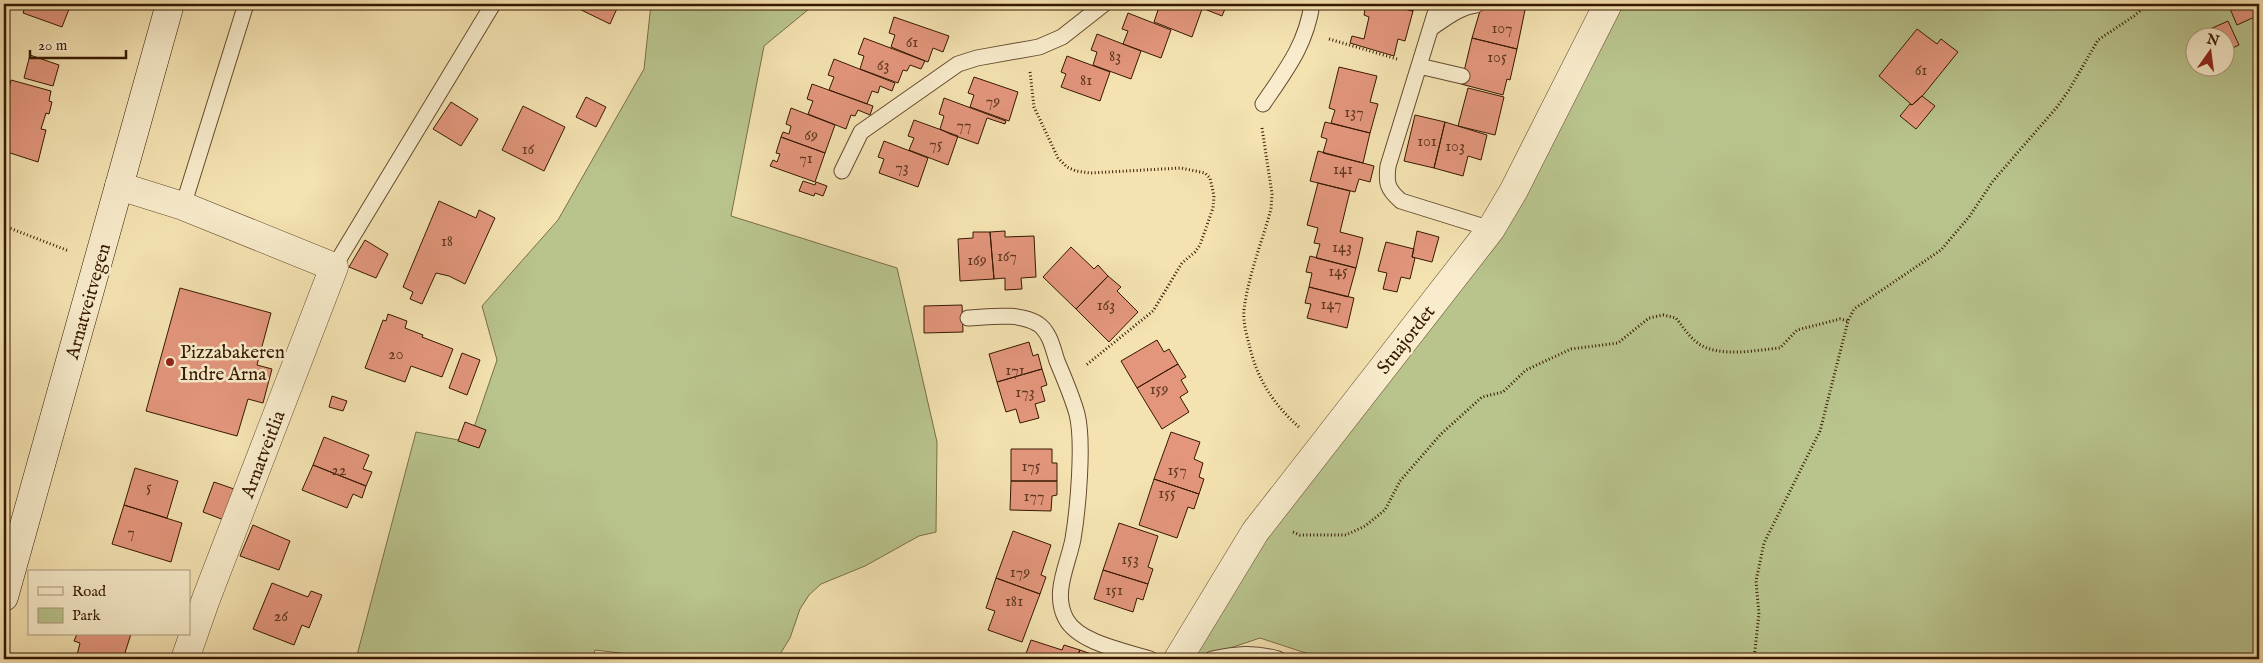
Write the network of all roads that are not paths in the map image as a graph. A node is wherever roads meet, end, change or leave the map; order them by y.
1 (170, 4) edge
2 (246, 4) edge
3 (493, 4) edge
4 (1104, 4) edge
5 (1312, 4) edge
6 (1438, 4) edge
7 (1608, 4) edge
8 (1476, 5) dead end
9 (1431, 28) junction
10 (1419, 66) junction
11 (1462, 76) dead end
12 (1263, 104) road end
13 (842, 171) dead end
14 (119, 186) junction
15 (183, 206) junction
16 (1491, 229) junction
17 (334, 267) junction
18 (968, 318) dead end
19 (4, 597) edge
20 (185, 659) edge
21 (1150, 659) edge
22 (1178, 659) edge
23 (1212, 659) edge
24 (1278, 659) edge

1 - 14 street, Arnatveitvegen
2 - 15 lane
3 - 17 lane
4 - 13 lane
5 - 12 lane
6 - 9 lane
7 - 16 street, Stuajordet
8 - 9 lane
9 - 10 lane
10 - 11 lane
10 - 16 lane
14 - 15 street
14 - 19 street, Arnatveitvegen
15 - 17 street
16 - 22 street, Stuajordet
17 - 20 street, Arnatveitlia
18 - 21 lane
23 - 24 lane

